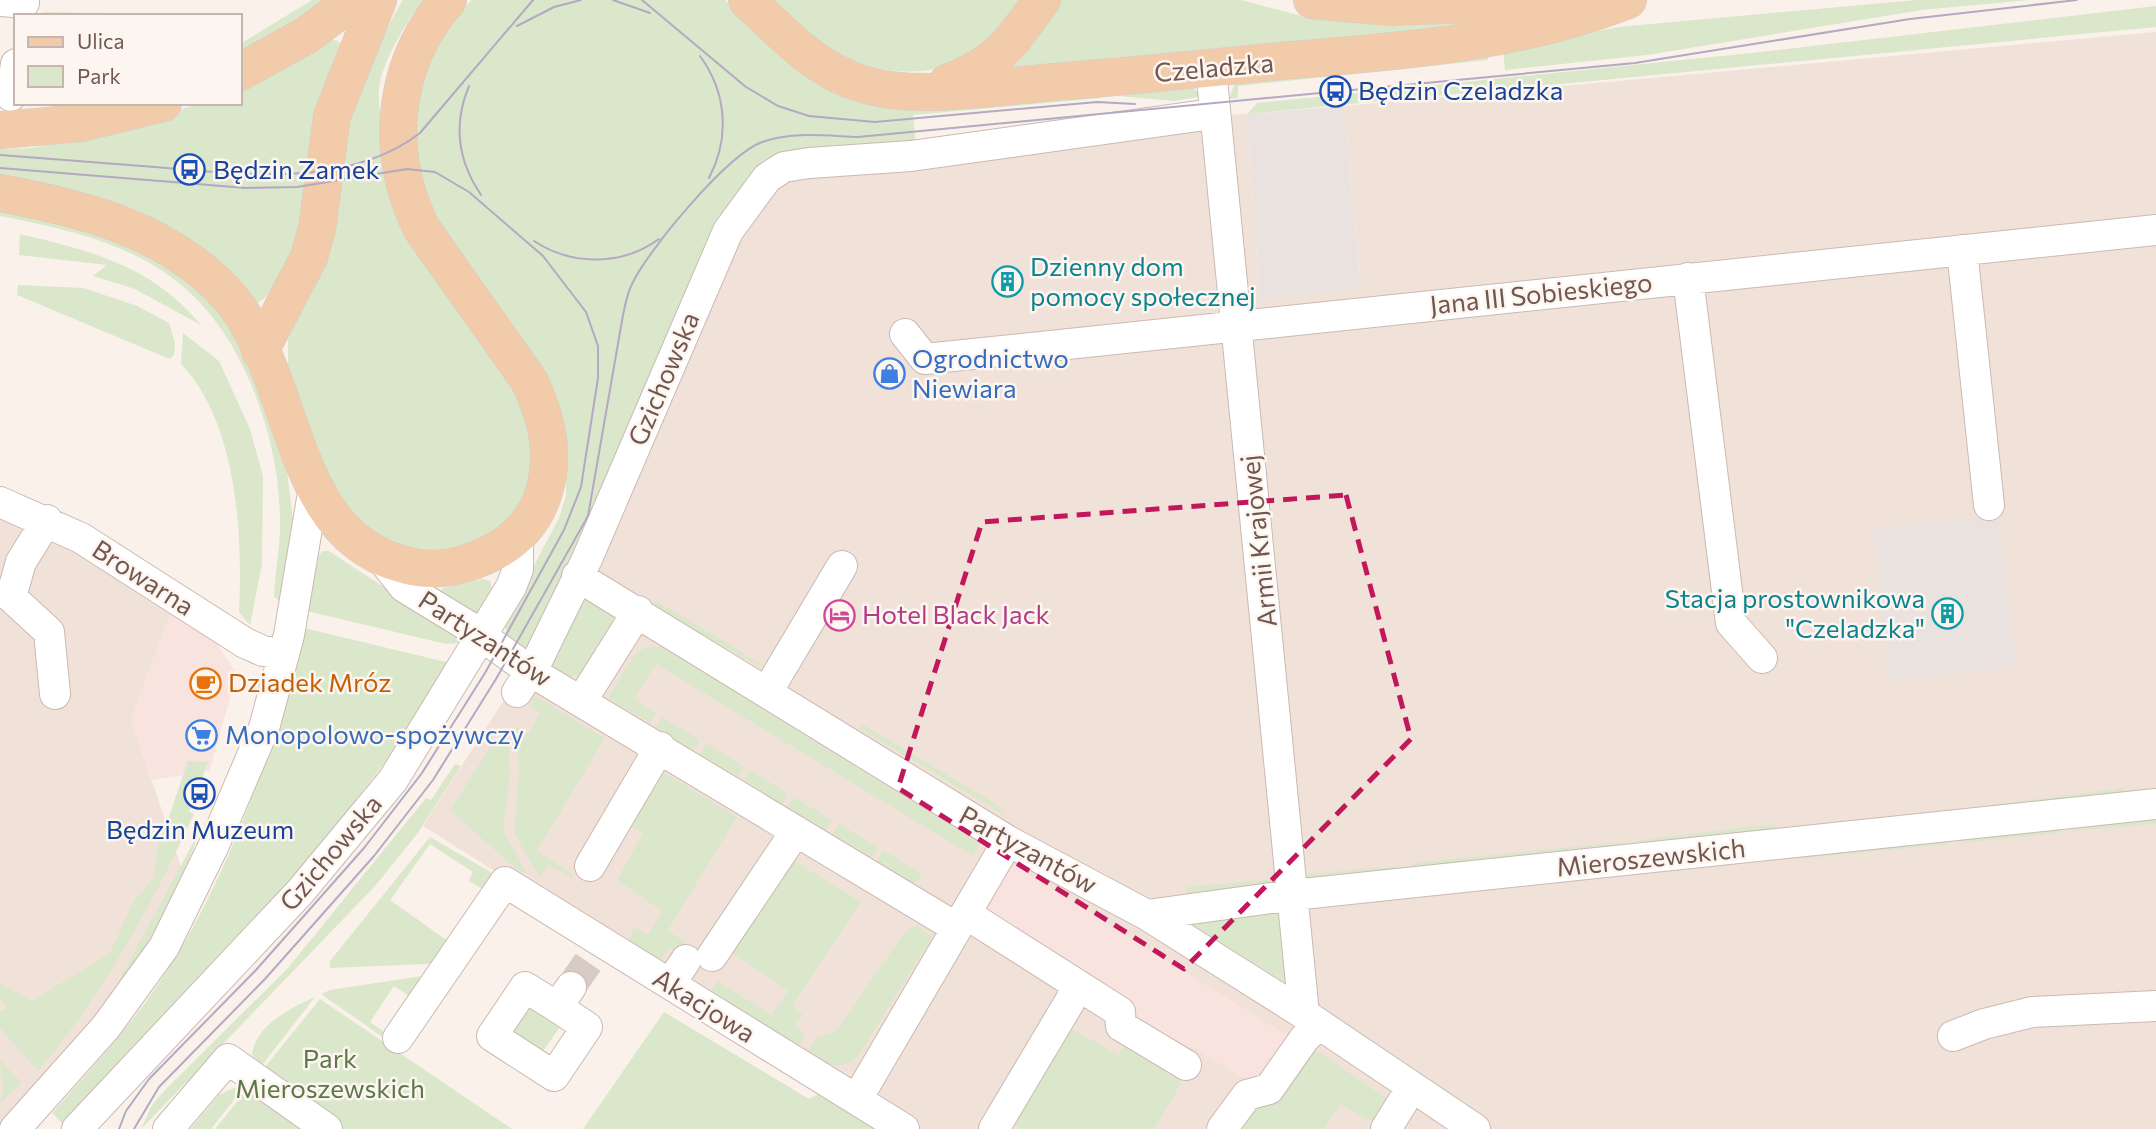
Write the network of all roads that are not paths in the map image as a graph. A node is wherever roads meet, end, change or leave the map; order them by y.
1 (354, 0) edge
2 (377, 0) edge
3 (448, 0) edge
4 (747, 0) edge
5 (1312, 0) edge
6 (1571, 0) edge
7 (1628, 0) edge
8 (1036, 4) edge
9 (1211, 69) junction
10 (242, 71) edge
11 (14, 73) edge
12 (927, 91) junction
13 (155, 105) edge
14 (5, 113) edge
15 (1198, 116) dead end
16 (0, 193) edge
17 (2156, 230) edge
18 (1962, 250) junction
19 (1688, 278) junction
20 (1238, 326) junction
21 (905, 334) dead end
22 (260, 351) junction
23 (314, 487) junction
24 (0, 502) edge
25 (1989, 505) dead end
26 (47, 520) junction
27 (518, 536) junction
28 (381, 558) junction
29 (842, 566) dead end
30 (577, 576) junction
31 (638, 611) junction
32 (482, 636) junction
33 (284, 654) junction
34 (1762, 658) dead end
35 (524, 682) junction
36 (767, 692) junction
37 (55, 694) dead end
38 (590, 705) junction
39 (660, 747) junction
40 (2156, 804) edge
41 (796, 831) junction
42 (1008, 841) junction
43 (590, 866) dead end
44 (1293, 895) junction
45 (1147, 915) junction
46 (961, 921) junction
47 (690, 967) junction
48 (1079, 986) junction
49 (2156, 1006) edge
50 (1311, 1019) junction
51 (1953, 1037) dead end
52 (398, 1038) dead end
53 (1186, 1065) dead end
54 (1412, 1087) junction
55 (857, 1099) junction
56 (15, 1129) edge
57 (77, 1129) edge
58 (168, 1129) edge
59 (327, 1129) edge
60 (904, 1129) edge
61 (993, 1129) edge
62 (1222, 1129) edge
63 (1387, 1129) edge
64 (1475, 1129) edge

1 - 10 main road
2 - 22 main road
3 - 27 main road
4 - 12 main road, Czeladzka
5 - 6 main road
7 - 9 main road, Czeladzka
8 - 12 main road
9 - 12 main road, Czeladzka
9 - 20 street, Armii Krajowej
11 - 14 street
13 - 14 main road
15 - 30 street, Gzichowska
16 - 22 main road
17 - 18 street, Jana III Sobieskiego
18 - 19 street, Jana III Sobieskiego
18 - 25 street
19 - 20 street, Jana III Sobieskiego
19 - 34 street
20 - 21 street, Jana III Sobieskiego
20 - 44 street, Armii Krajowej
22 - 23 main road
23 - 28 main road
23 - 33 street
24 - 26 street, Browarna
26 - 33 street, Browarna
26 - 37 street
27 - 28 main road
27 - 32 street, Gzichowska
28 - 32 street, Partyzantów
29 - 36 street
30 - 31 street, Partyzantów
30 - 35 street, Gzichowska
31 - 36 street, Partyzantów
31 - 38 street
32 - 35 street, Partyzantów
32 - 57 street, Gzichowska
33 - 56 street
35 - 38 street, Partyzantów
36 - 42 street, Partyzantów
38 - 39 street, Partyzantów
39 - 41 street, Partyzantów
39 - 43 street
40 - 44 street, Mieroszewskich
41 - 46 street, Partyzantów
41 - 47 street
42 - 45 street, Partyzantów
42 - 46 street
44 - 45 street, Mieroszewskich
44 - 50 street, Armii Krajowej
45 - 50 street, Partyzantów
46 - 48 street, Partyzantów
46 - 55 street
47 - 52 street, Akacjowa
47 - 55 street, Akacjowa
48 - 53 street, Partyzantów
48 - 61 street
49 - 51 street
50 - 54 street, Partyzantów
50 - 62 street
54 - 63 street
54 - 64 street, Partyzantów
55 - 60 street, Akacjowa
58 - 59 street

